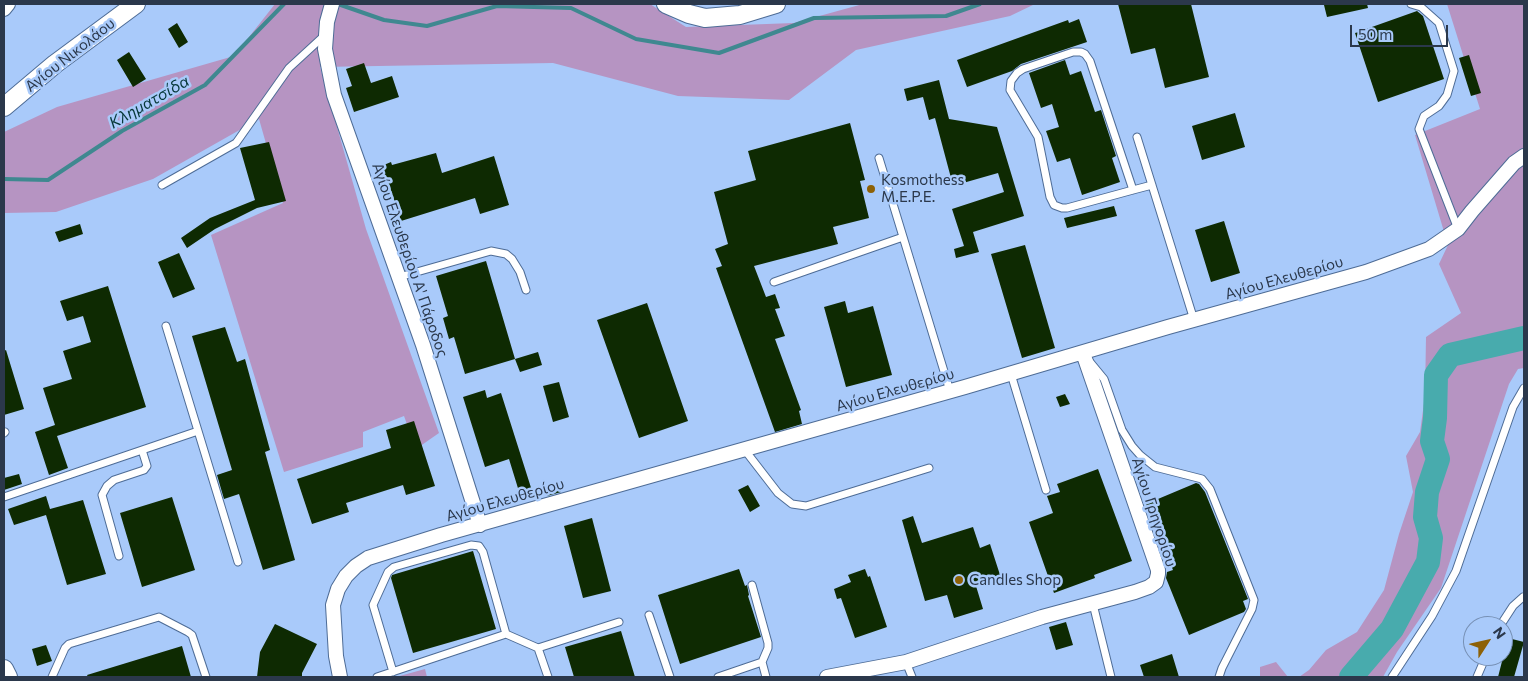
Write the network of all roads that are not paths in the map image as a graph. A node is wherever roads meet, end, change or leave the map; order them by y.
1 (8, 4) edge
2 (136, 4) edge
3 (332, 4) edge
4 (666, 4) edge
5 (776, 4) edge
6 (1411, 4) edge
7 (4, 9) edge
8 (326, 33) junction
9 (4, 106) edge
10 (1137, 137) dead end
11 (1524, 156) edge
12 (880, 158) dead end
13 (162, 185) dead end
14 (1152, 185) junction
15 (1133, 190) junction
16 (1458, 229) junction
17 (903, 237) junction
18 (399, 277) junction
19 (774, 282) dead end
20 (526, 290) dead end
21 (1194, 320) junction
22 (166, 326) dead end
23 (1083, 353) junction
24 (1011, 374) junction
25 (1524, 388) edge
26 (950, 392) junction
27 (198, 431) junction
28 (744, 449) junction
29 (142, 450) junction
30 (929, 468) dead end
31 (1046, 490) dead end
32 (4, 497) edge
33 (480, 525) junction
34 (119, 556) dead end
35 (238, 562) dead end
36 (752, 585) dead end
37 (1524, 598) edge
38 (1093, 604) junction
39 (649, 615) dead end
40 (1506, 616) edge
41 (619, 622) dead end
42 (506, 634) junction
43 (538, 648) junction
44 (762, 662) junction
45 (906, 662) junction
46 (4, 669) edge
47 (393, 672) junction
48 (8, 677) edge
49 (52, 677) edge
50 (206, 677) edge
51 (340, 677) edge
52 (377, 677) edge
53 (548, 677) edge
54 (670, 677) edge
55 (718, 677) edge
56 (766, 677) edge
57 (827, 677) edge
58 (912, 677) edge
59 (1111, 677) edge
60 (1219, 677) edge
61 (1392, 677) edge

1 - 7 street
2 - 9 street, Αγίου Νικολάου
3 - 8 street, Αγίου Ελευθερίου Α' Πάροδος
4 - 5 street
6 - 16 lane
8 - 13 lane
8 - 18 street, Αγίου Ελευθερίου Α' Πάροδος
10 - 14 lane
11 - 16 street, Αγίου Ελευθερίου
12 - 17 lane
14 - 15 lane
14 - 21 lane
15 - 15 lane
16 - 21 street, Αγίου Ελευθερίου
17 - 19 lane
17 - 26 lane
18 - 20 lane
18 - 33 street, Αγίου Ελευθερίου Α' Πάροδος
21 - 23 street, Αγίου Ελευθερίου
22 - 27 lane
23 - 24 street, Αγίου Ελευθερίου
23 - 38 street, Αγίου Γρηγορίου
23 - 60 lane
24 - 26 street, Αγίου Ελευθερίου
24 - 31 lane
25 - 61 lane
26 - 28 street, Αγίου Ελευθερίου
27 - 29 lane
27 - 35 lane
28 - 30 lane
28 - 33 street, Αγίου Ελευθερίου
29 - 32 lane
29 - 34 lane
33 - 51 street, Αγίου Ελευθερίου
36 - 44 lane
37 - 40 lane
38 - 45 street, Αγίου Γρηγορίου
38 - 59 lane
39 - 54 lane
41 - 43 lane
42 - 43 lane
42 - 47 lane
42 - 47 lane
43 - 53 lane
44 - 55 lane
44 - 56 lane
45 - 57 street, Αγίου Γρηγορίου
45 - 58 lane
46 - 48 street
47 - 52 lane
49 - 50 lane

